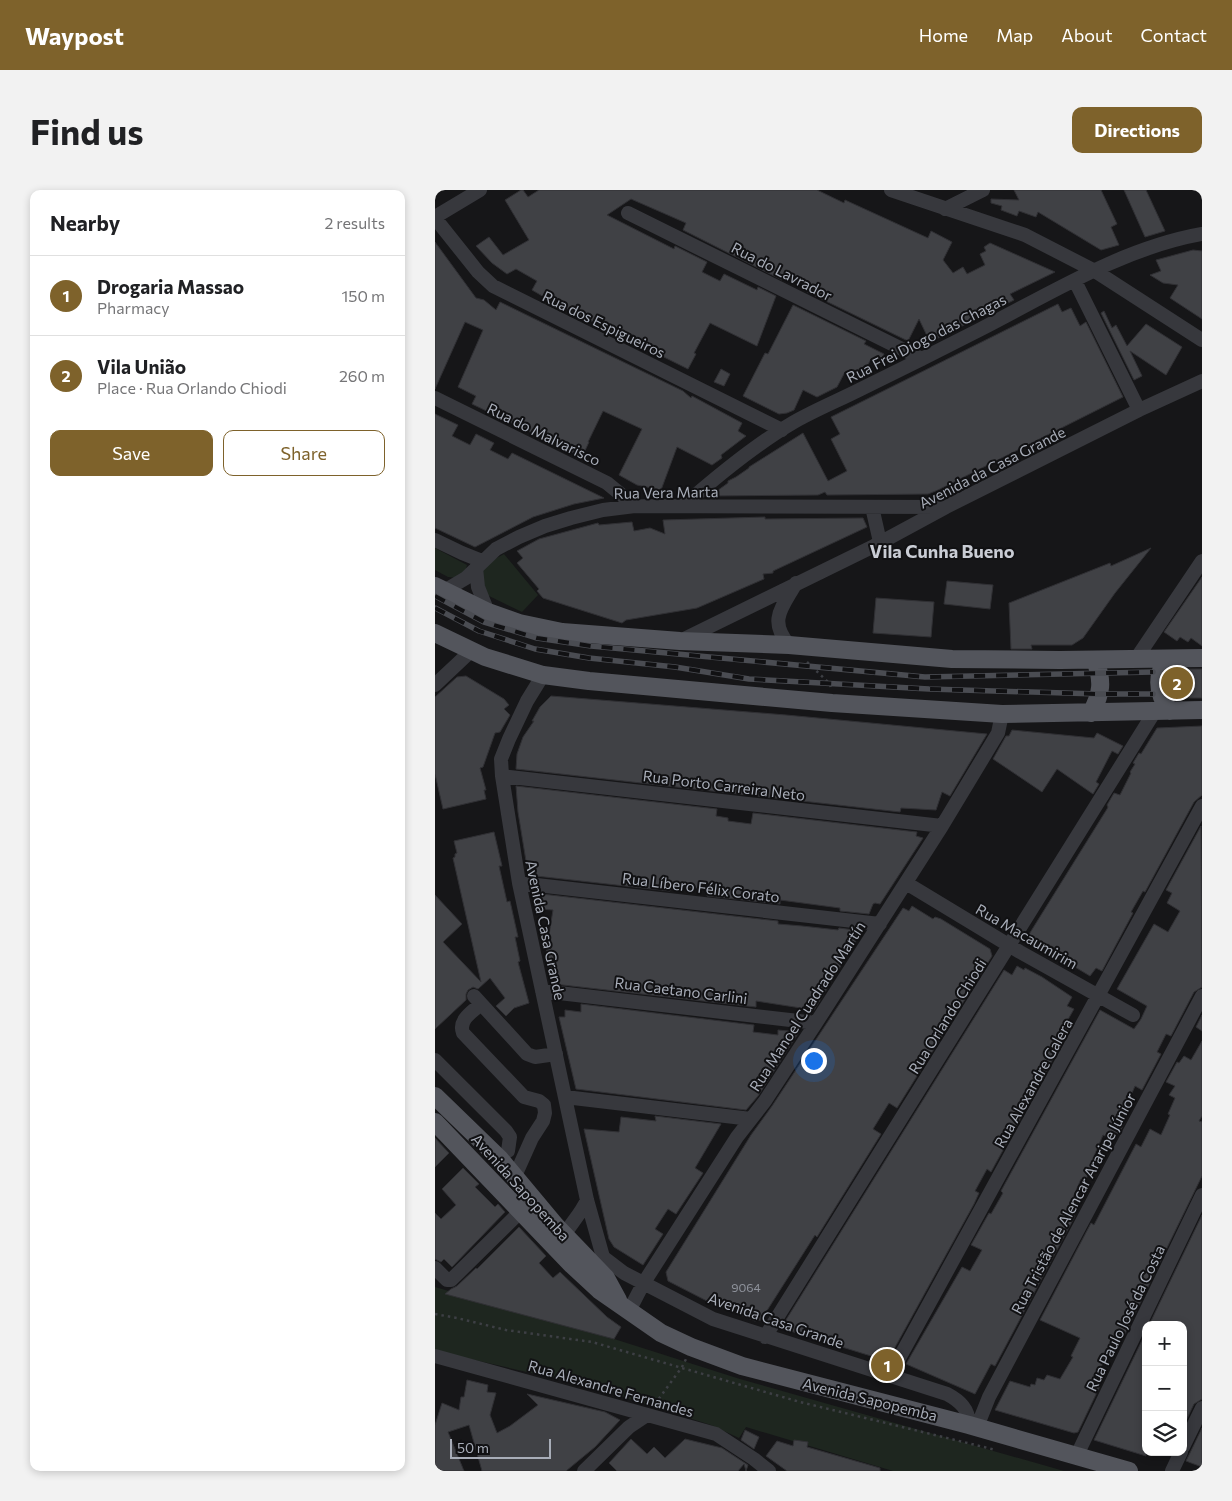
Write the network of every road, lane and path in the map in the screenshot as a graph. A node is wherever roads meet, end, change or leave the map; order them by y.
1 (480, 190) edge
2 (891, 190) edge
3 (983, 190) edge
4 (945, 209) junction
5 (628, 212) dead end
6 (435, 218) edge
7 (1202, 234) edge
8 (1095, 271) junction
9 (1075, 281) junction
10 (1202, 340) edge
11 (922, 359) junction
12 (1202, 381) edge
13 (435, 398) edge
14 (1139, 410) junction
15 (782, 430) junction
16 (635, 506) junction
17 (683, 506) junction
18 (872, 507) junction
19 (946, 507) junction
20 (435, 540) edge
21 (880, 542) junction
22 (1202, 560) edge
23 (479, 564) junction
24 (797, 583) junction
25 (440, 589) edge
26 (488, 612) junction
27 (435, 633) edge
28 (680, 641) junction
29 (789, 646) junction
30 (471, 650) junction
31 (1202, 658) edge
32 (1136, 659) junction
33 (1167, 659) junction
34 (1095, 660) junction
35 (543, 675) junction
36 (435, 684) edge
37 (832, 703) junction
38 (1202, 710) edge
39 (1162, 711) junction
40 (1091, 713) junction
41 (1002, 714) junction
42 (502, 776) junction
43 (1202, 806) edge
44 (942, 826) junction
45 (519, 883) junction
46 (906, 883) junction
47 (880, 924) junction
48 (1009, 946) junction
49 (542, 991) junction
50 (1099, 996) junction
51 (1202, 996) edge
52 (1133, 1015) dead end
53 (817, 1023) junction
54 (556, 1054) junction
55 (435, 1060) edge
56 (435, 1096) edge
57 (565, 1097) junction
58 (435, 1118) edge
59 (751, 1119) junction
60 (435, 1122) edge
61 (530, 1143) junction
62 (504, 1155) junction
63 (515, 1176) junction
64 (1202, 1195) edge
65 (587, 1200) junction
66 (520, 1212) junction
67 (561, 1241) junction
68 (603, 1257) junction
69 (435, 1268) edge
70 (606, 1278) junction
71 (643, 1284) junction
72 (625, 1308) junction
73 (435, 1314) edge
74 (765, 1337) junction
75 (691, 1346) junction
76 (435, 1356) edge
77 (682, 1367) junction
78 (890, 1375) junction
79 (952, 1397) junction
80 (989, 1397) junction
81 (1202, 1408) edge
82 (647, 1415) junction
83 (945, 1418) junction
84 (973, 1426) junction
85 (1187, 1439) edge
86 (999, 1451) dead end
87 (1077, 1455) junction
88 (1179, 1456) edge
89 (584, 1471) edge
90 (769, 1471) edge
91 (1129, 1471) edge
92 (1172, 1471) edge

1 - 6 street
2 - 4 street
3 - 4 street
4 - 8 street
5 - 11 street, Rua do Lavrador
6 - 15 street, Rua dos Espigueiros
7 - 8 street, Rua Frei Diogo das Chagas
8 - 9 street, Rua Frei Diogo das Chagas
8 - 10 street
9 - 11 street, Rua Frei Diogo das Chagas
9 - 14 street
11 - 15 street, Rua Frei Diogo das Chagas
12 - 14 street, Avenida da Casa Grande
13 - 16 street, Rua do Malvarisco
14 - 19 street, Avenida da Casa Grande
15 - 17 street, Rua Frei Diogo das Chagas
16 - 17 street, Rua Vera Marta
16 - 23 street, Rua Vera Marta
17 - 18 street, Rua Vera Marta
18 - 19 street, Rua Vera Marta
18 - 21 street
19 - 21 street, Avenida da Casa Grande
20 - 23 street
21 - 24 street, Avenida da Casa Grande
22 - 32 street
23 - 25 street, Rua Vera Marta
23 - 26 street
24 - 28 street, Avenida da Casa Grande
24 - 29 street
25 - 26 main road
26 - 28 main road
27 - 30 main road
28 - 29 main road
29 - 34 main road
29 - 37 path
30 - 35 main road
30 - 36 street
31 - 33 main road
32 - 33 main road
32 - 34 main road
33 - 39 main road
34 - 40 main road
35 - 37 main road
35 - 42 street, Avenida Casa Grande
37 - 41 main road
38 - 39 main road
39 - 40 main road
39 - 48 street, Rua Orlando Chiodi
40 - 41 main road
41 - 44 street, Rua Manoel Cuadrado Martín
42 - 44 street, Rua Porto Carreira Neto
42 - 45 street, Avenida Casa Grande
43 - 50 street, Rua Alexandre Galera
44 - 46 street, Rua Manoel Cuadrado Martín
45 - 47 street, Rua Líbero Félix Corato
45 - 49 street, Avenida Casa Grande
46 - 47 street, Rua Manoel Cuadrado Martín
46 - 48 street, Rua Macaumirim
47 - 53 street, Rua Manoel Cuadrado Martín
48 - 50 street, Rua Macaumirim
48 - 74 street, Rua Orlando Chiodi
49 - 53 street, Rua Caetano Carlini
49 - 54 street, Avenida Casa Grande
50 - 52 street, Rua Macaumirim
50 - 78 street, Rua Alexandre Galera
51 - 80 street, Rua Tristão de Alencar Araripe Júnior
53 - 59 street, Rua Manoel Cuadrado Martín
54 - 57 street, Avenida Casa Grande
54 - 61 street
55 - 62 street
56 - 62 main road, Avenida Sapopemba
57 - 59 street
57 - 65 street, Avenida Casa Grande
58 - 62 main road
59 - 71 street, Rua Manoel Cuadrado Martín
60 - 66 main road, Avenida Sapopemba
61 - 62 street
61 - 63 street
62 - 63 main road, Avenida Sapopemba
63 - 67 main road, Avenida Sapopemba
64 - 87 street, Rua Paulo José da Costa
65 - 67 street
65 - 68 street, Avenida Casa Grande
66 - 67 main road, Avenida Sapopemba
66 - 69 street
67 - 70 main road, Avenida Sapopemba
67 - 72 main road, Avenida Sapopemba
68 - 70 street, Avenida Casa Grande
68 - 71 street, Avenida Casa Grande
70 - 72 main road, Avenida Sapopemba
71 - 72 street, Rua Manoel Cuadrado Martín
71 - 74 street, Avenida Casa Grande
72 - 75 main road, Avenida Sapopemba
73 - 77 path
74 - 78 street, Avenida Casa Grande
75 - 77 path
75 - 83 main road, Avenida Sapopemba
76 - 82 street, Rua Alexandre Fernandes
77 - 82 path
77 - 86 path
78 - 79 street, Avenida Casa Grande
79 - 80 street, Avenida Casa Grande
79 - 83 street
79 - 84 street
80 - 84 street, Rua Tristão de Alencar Araripe Júnior
81 - 85 street
82 - 89 street
82 - 90 street, Rua Alexandre Fernandes
83 - 84 main road, Avenida Sapopemba
84 - 87 main road, Avenida Sapopemba
87 - 91 main road, Avenida Sapopemba
88 - 92 street

